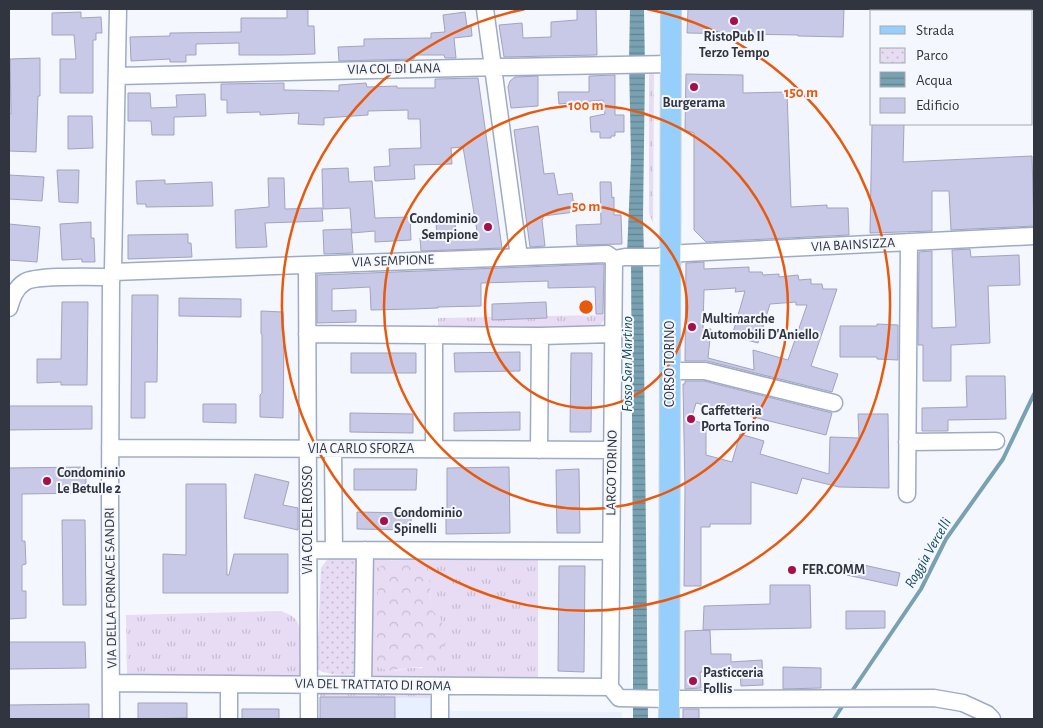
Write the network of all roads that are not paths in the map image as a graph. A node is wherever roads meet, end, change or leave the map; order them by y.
1 (118, 9) edge
2 (486, 9) edge
3 (671, 9) edge
4 (671, 64) junction
5 (493, 67) junction
6 (117, 76) junction
7 (1034, 236) edge
8 (909, 242) junction
9 (671, 254) junction
10 (519, 257) junction
11 (620, 258) junction
12 (307, 265) junction
13 (112, 274) junction
14 (9, 308) edge
15 (307, 334) junction
16 (614, 334) junction
17 (434, 335) junction
18 (540, 336) junction
19 (670, 371) junction
20 (834, 403) dead end
21 (996, 441) dead end
22 (907, 442) junction
23 (110, 448) junction
24 (308, 448) junction
25 (333, 449) junction
26 (434, 449) junction
27 (539, 450) junction
28 (612, 450) junction
29 (908, 494) dead end
30 (308, 550) junction
31 (334, 550) junction
32 (365, 550) junction
33 (611, 550) junction
34 (112, 683) junction
35 (229, 684) junction
36 (309, 684) junction
37 (362, 685) junction
38 (440, 686) junction
39 (610, 687) junction
40 (662, 699) junction
41 (112, 719) edge
42 (229, 719) edge
43 (309, 719) edge
44 (440, 719) edge
45 (669, 719) edge
46 (992, 719) edge

1 - 6 street, VIA DELLA FORNACE SANDRI
2 - 5 street
3 - 4 main road, CORSO TORINO
4 - 5 street, VIA COL DI LANA
4 - 9 main road, CORSO TORINO
5 - 6 street, VIA COL DI LANA
5 - 10 street
6 - 13 street, VIA DELLA FORNACE SANDRI
7 - 8 street, VIA BAINSIZZA
8 - 9 street, VIA BAINSIZZA
8 - 22 street
9 - 11 street, VIA SEMPIONE
9 - 19 main road, CORSO TORINO
10 - 11 street, VIA SEMPIONE
10 - 12 street, VIA SEMPIONE
11 - 16 street, LARGO TORINO
12 - 13 street, VIA SEMPIONE
12 - 15 street, VIA COL DEL ROSSO
13 - 14 street, VIA SEMPIONE
13 - 23 street, VIA DELLA FORNACE SANDRI
15 - 17 street
15 - 24 street, VIA COL DEL ROSSO
16 - 18 street
16 - 28 street, LARGO TORINO
17 - 18 street
17 - 26 street
18 - 27 street
19 - 20 street
19 - 40 main road, CORSO TORINO
21 - 22 street
22 - 29 street
23 - 24 street, VIA CARLO SFORZA
23 - 34 street, VIA DELLA FORNACE SANDRI
24 - 25 street, VIA CARLO SFORZA
24 - 30 street, VIA COL DEL ROSSO
25 - 26 street, VIA CARLO SFORZA
25 - 31 street, VIA COL DEL ROSSO
26 - 27 street, VIA CARLO SFORZA
27 - 28 street, VIA CARLO SFORZA
28 - 33 street, LARGO TORINO
30 - 31 street
30 - 36 street, VIA COL DEL ROSSO
31 - 32 street
32 - 33 street
32 - 37 street
33 - 39 street, LARGO TORINO
34 - 35 street, VIA DEL TRATTATO DI ROMA
34 - 41 street, VIA DELLA FORNACE SANDRI
35 - 36 street, VIA DEL TRATTATO DI ROMA
35 - 42 street
36 - 37 street, VIA DEL TRATTATO DI ROMA
36 - 43 street, VIA COL DEL ROSSO
37 - 38 street, VIA DEL TRATTATO DI ROMA
38 - 39 street, VIA DEL TRATTATO DI ROMA
38 - 44 street
39 - 40 street
40 - 45 main road, CORSO TORINO
40 - 46 street

